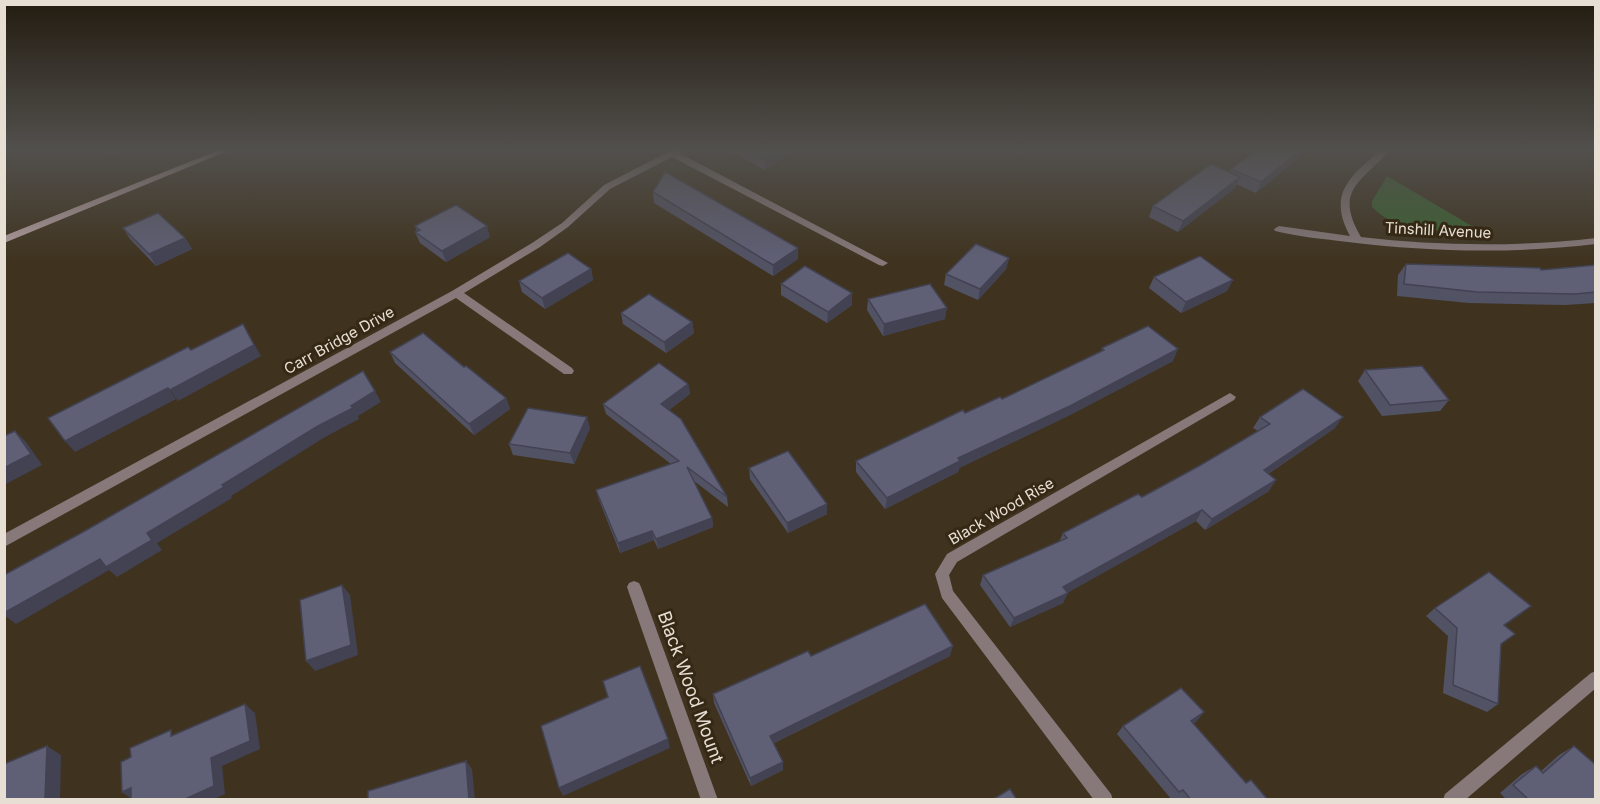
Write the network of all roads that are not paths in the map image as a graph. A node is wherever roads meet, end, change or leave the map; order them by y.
1 (133, 188) edge
2 (606, 188) edge
3 (743, 188) edge
4 (1350, 188) edge
5 (1279, 229) dead end
6 (1357, 239) junction
7 (4, 240) edge
8 (1596, 241) edge
9 (883, 263) dead end
10 (456, 293) junction
11 (568, 371) dead end
12 (1230, 397) dead end
13 (4, 541) edge
14 (634, 587) dead end
15 (1596, 678) edge
16 (710, 800) edge
17 (1105, 800) edge
18 (1451, 800) edge

1 - 7 street
2 - 10 street, Carr Bridge Drive
3 - 9 street
4 - 6 street
5 - 6 street, Tinshill Avenue
6 - 8 street, Tinshill Avenue
10 - 11 street
10 - 13 street, Carr Bridge Drive
12 - 17 street, Black Wood Rise
14 - 16 street, Black Wood Mount
15 - 18 street

